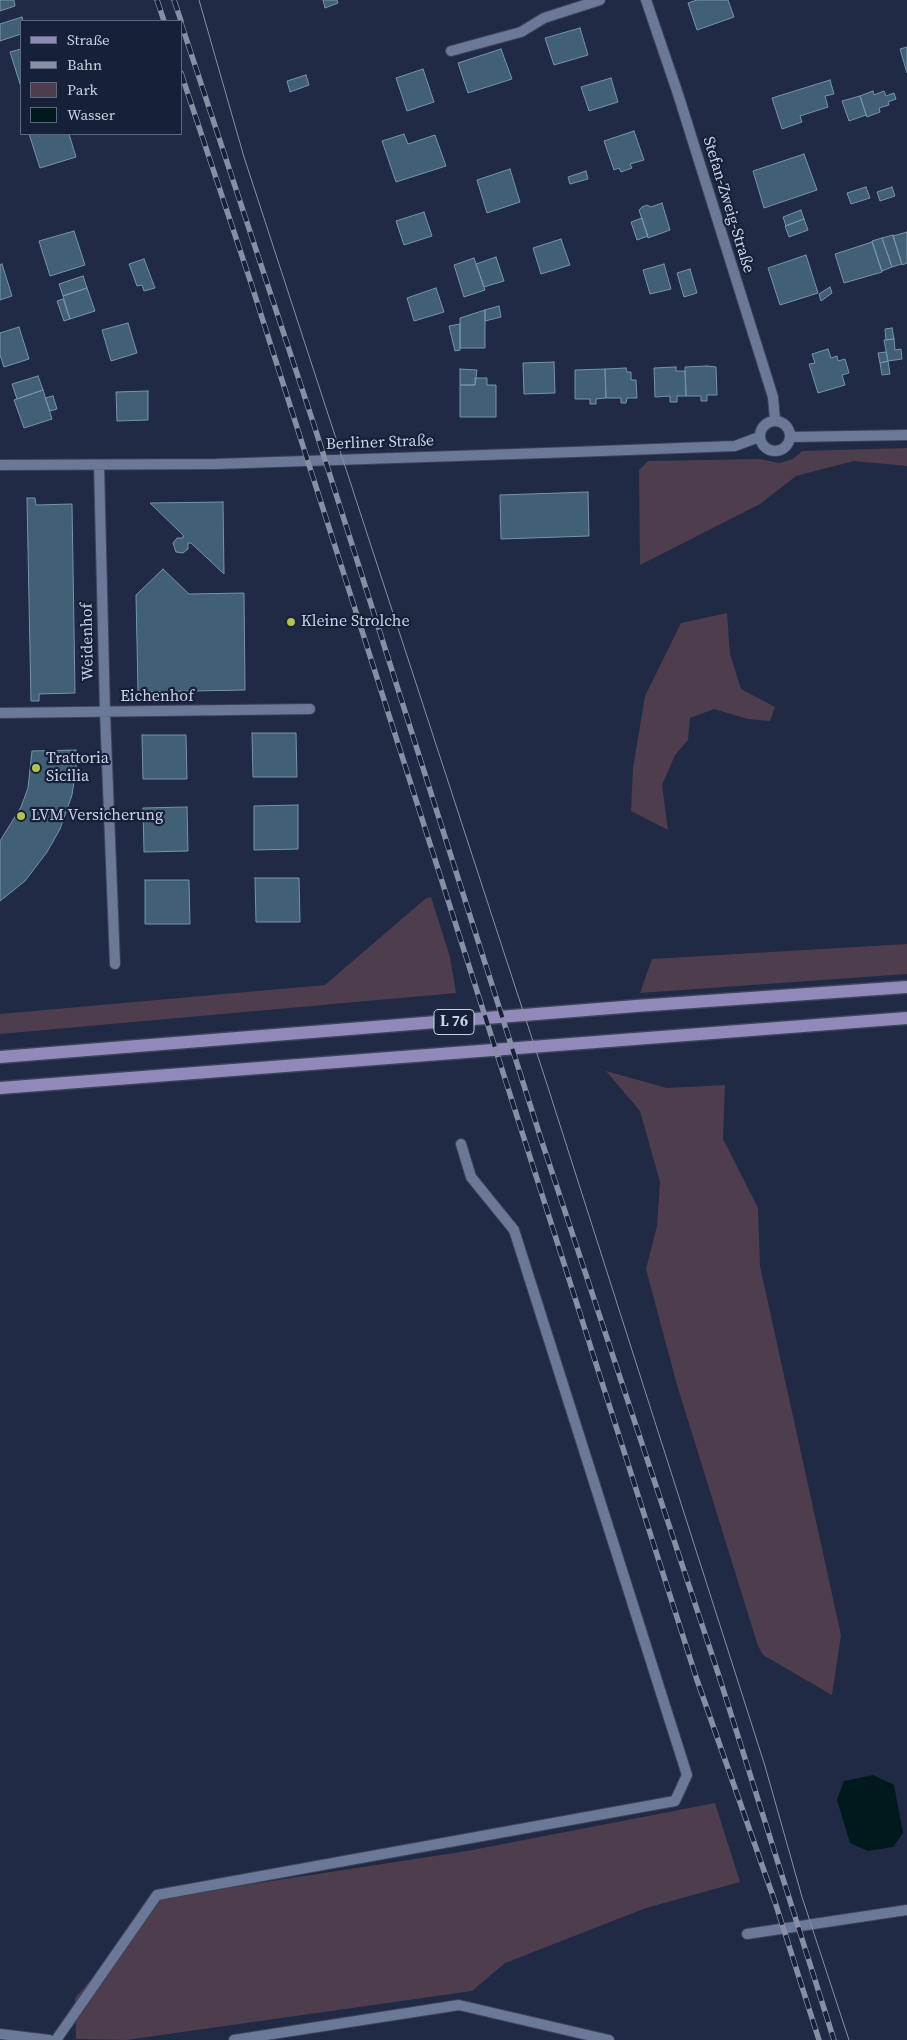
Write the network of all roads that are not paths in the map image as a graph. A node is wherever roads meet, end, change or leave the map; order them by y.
1 (600, 0) edge
2 (646, 0) edge
3 (451, 51) dead end
4 (776, 420) junction
5 (907, 435) edge
6 (759, 437) junction
7 (790, 437) junction
8 (0, 465) edge
9 (99, 465) junction
10 (310, 709) dead end
11 (105, 712) junction
12 (0, 713) edge
13 (115, 964) dead end
14 (907, 987) edge
15 (907, 1018) edge
16 (0, 1057) edge
17 (0, 1088) edge
18 (461, 1144) dead end
19 (907, 1910) edge
20 (747, 1934) dead end
21 (0, 2034) edge
22 (48, 2040) edge
23 (56, 2040) edge
24 (234, 2040) edge
25 (609, 2040) edge

1 - 3 street
2 - 4 street, Stefan-Zweig-Straße
4 - 6 street, Berliner Straße
4 - 7 street
5 - 7 street
6 - 7 street
6 - 9 street, Berliner Straße
8 - 9 street, Berliner Straße
9 - 11 street, Weidenhof
10 - 11 street, Eichenhof
11 - 12 street
11 - 13 street, Eichenhof
14 - 16 main road, L 76
15 - 17 main road, L 76
18 - 23 street
19 - 20 street
21 - 22 street
24 - 25 street

